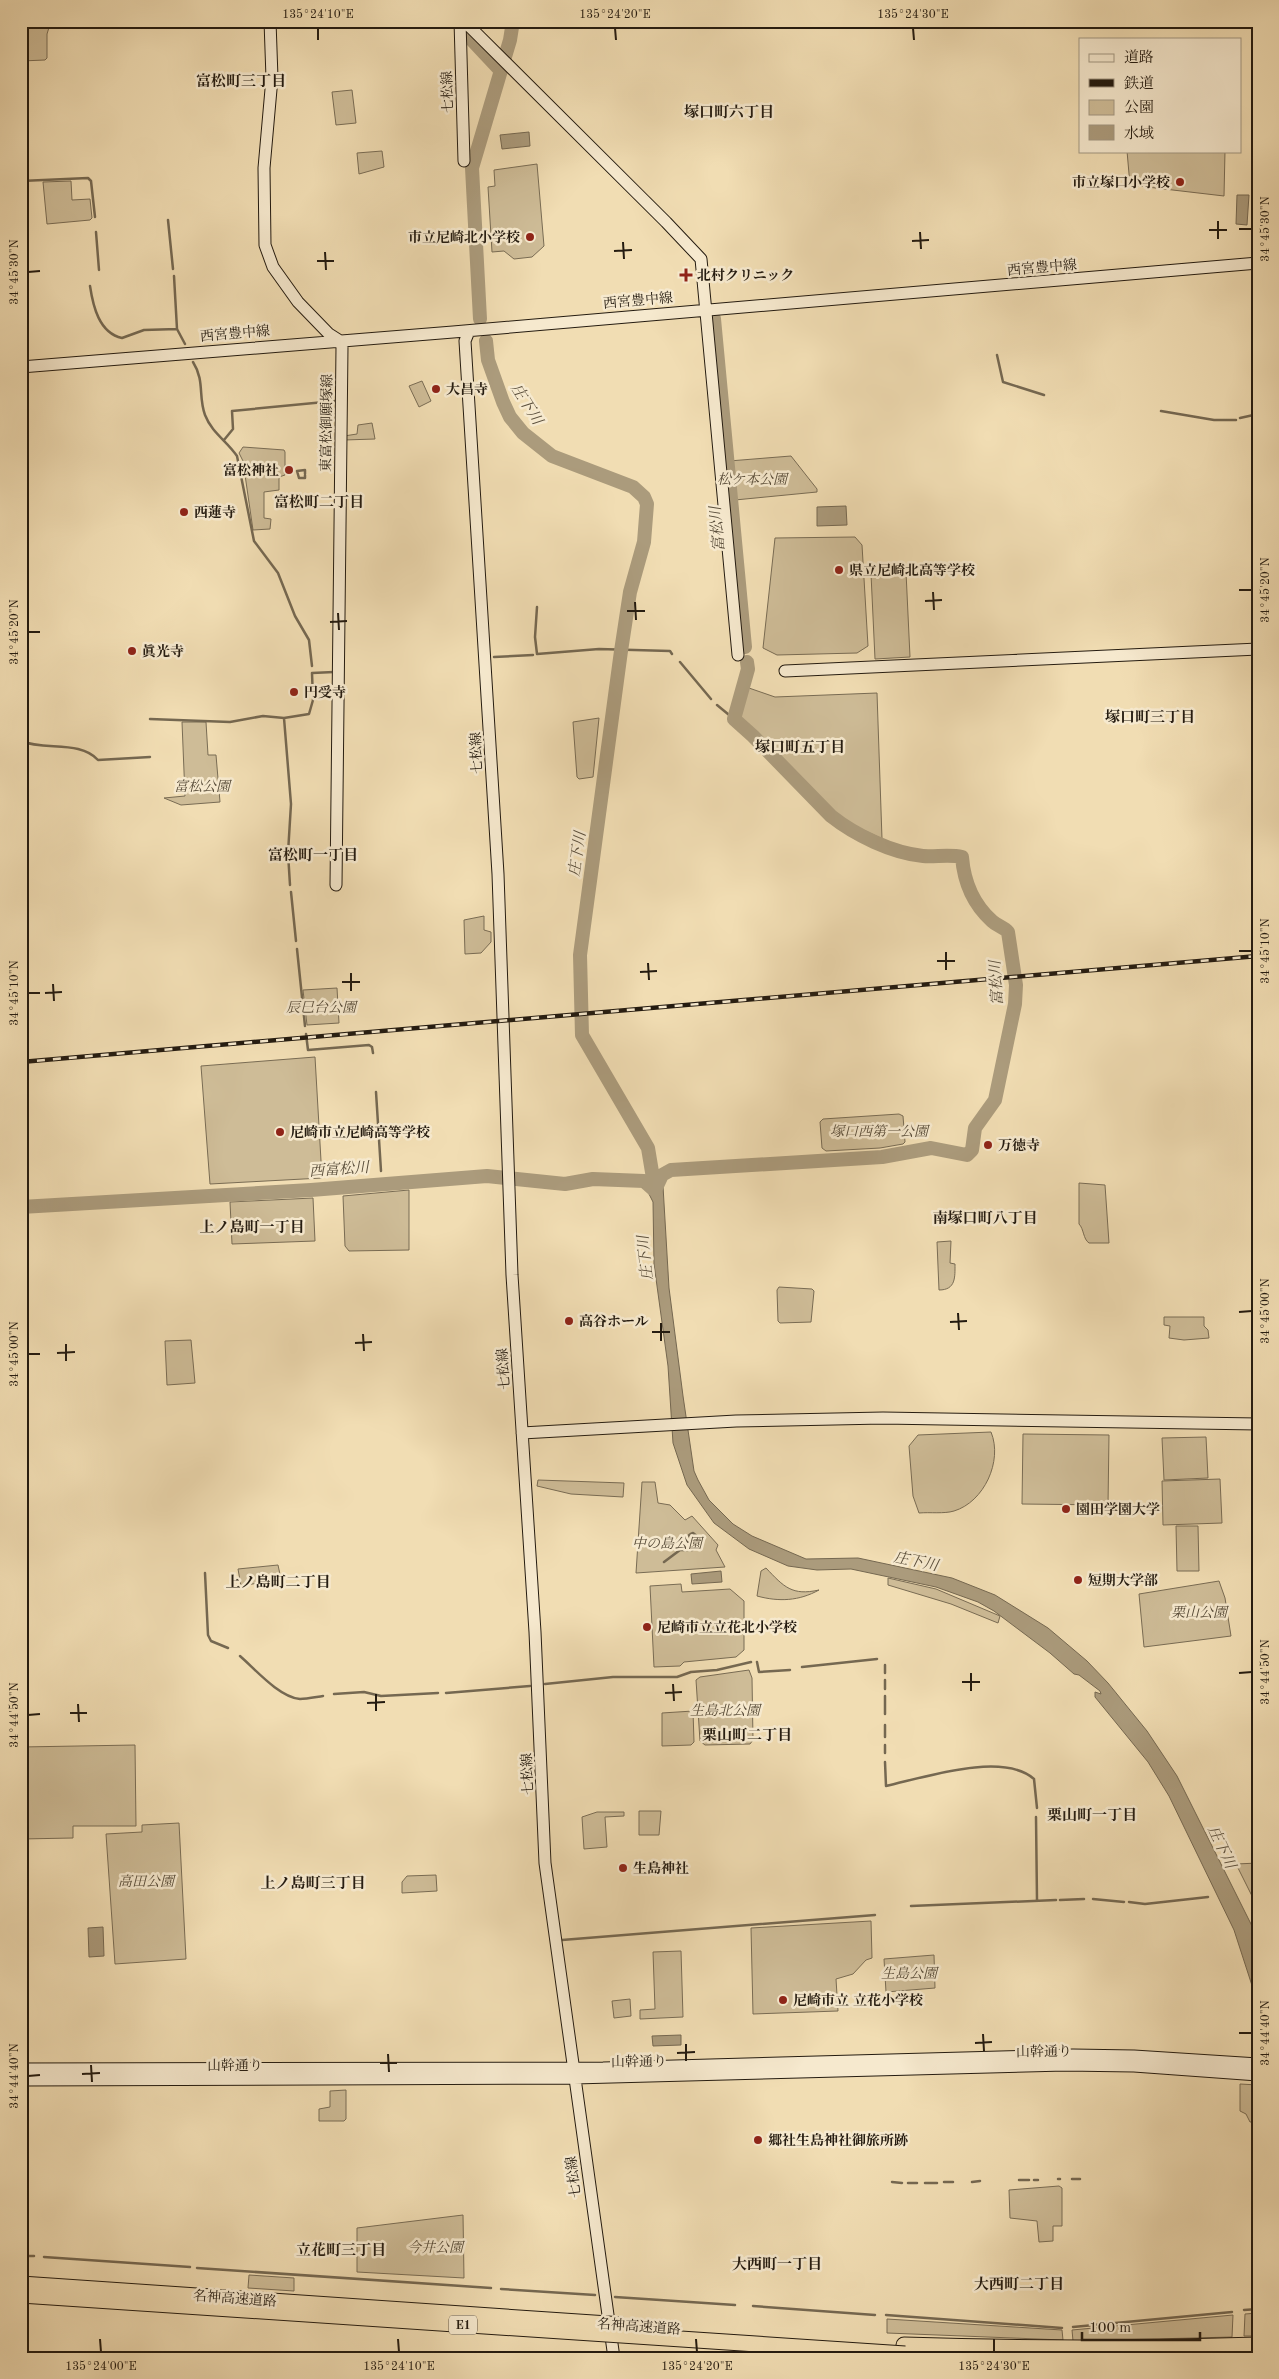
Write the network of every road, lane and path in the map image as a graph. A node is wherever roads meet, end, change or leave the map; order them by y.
1 (270, 21) edge
2 (460, 21) edge
3 (464, 21) edge
4 (464, 161) dead end
5 (1258, 263) edge
6 (704, 310) junction
7 (469, 331) junction
8 (340, 341) junction
9 (21, 367) edge
10 (1258, 649) edge
11 (738, 655) dead end
12 (785, 671) dead end
13 (336, 885) dead end
14 (1258, 1424) edge
15 (522, 1433) junction
16 (1258, 2064) edge
17 (21, 2069) edge
18 (573, 2073) junction
19 (1258, 2075) edge
20 (21, 2080) edge
21 (21, 2284) edge
22 (21, 2295) edge
23 (1258, 2345) edge
24 (904, 2350) junction
25 (614, 2358) edge
26 (988, 2358) edge

1 - 8 street
2 - 4 street, 七松線
3 - 6 street
5 - 6 street, 西宮豊中線
6 - 7 street, 西宮豊中線
6 - 11 street
7 - 8 street, 西宮豊中線
7 - 15 street, 七松線
8 - 9 street, 西宮豊中線
8 - 13 street, 東富松御願塚線
10 - 12 street
14 - 15 street
15 - 18 street, 七松線
16 - 18 street, 山幹通り
17 - 18 street, 山幹通り
18 - 19 street, 山幹通り
18 - 20 street, 山幹通り
18 - 25 street, 七松線
21 - 24 highway, 名神高速道路 / E1, bridge
22 - 24 highway, 名神高速道路 / E1, bridge
23 - 24 highway, 名神高速道路 / E1
24 - 26 highway, 名神高速道路 / E1

